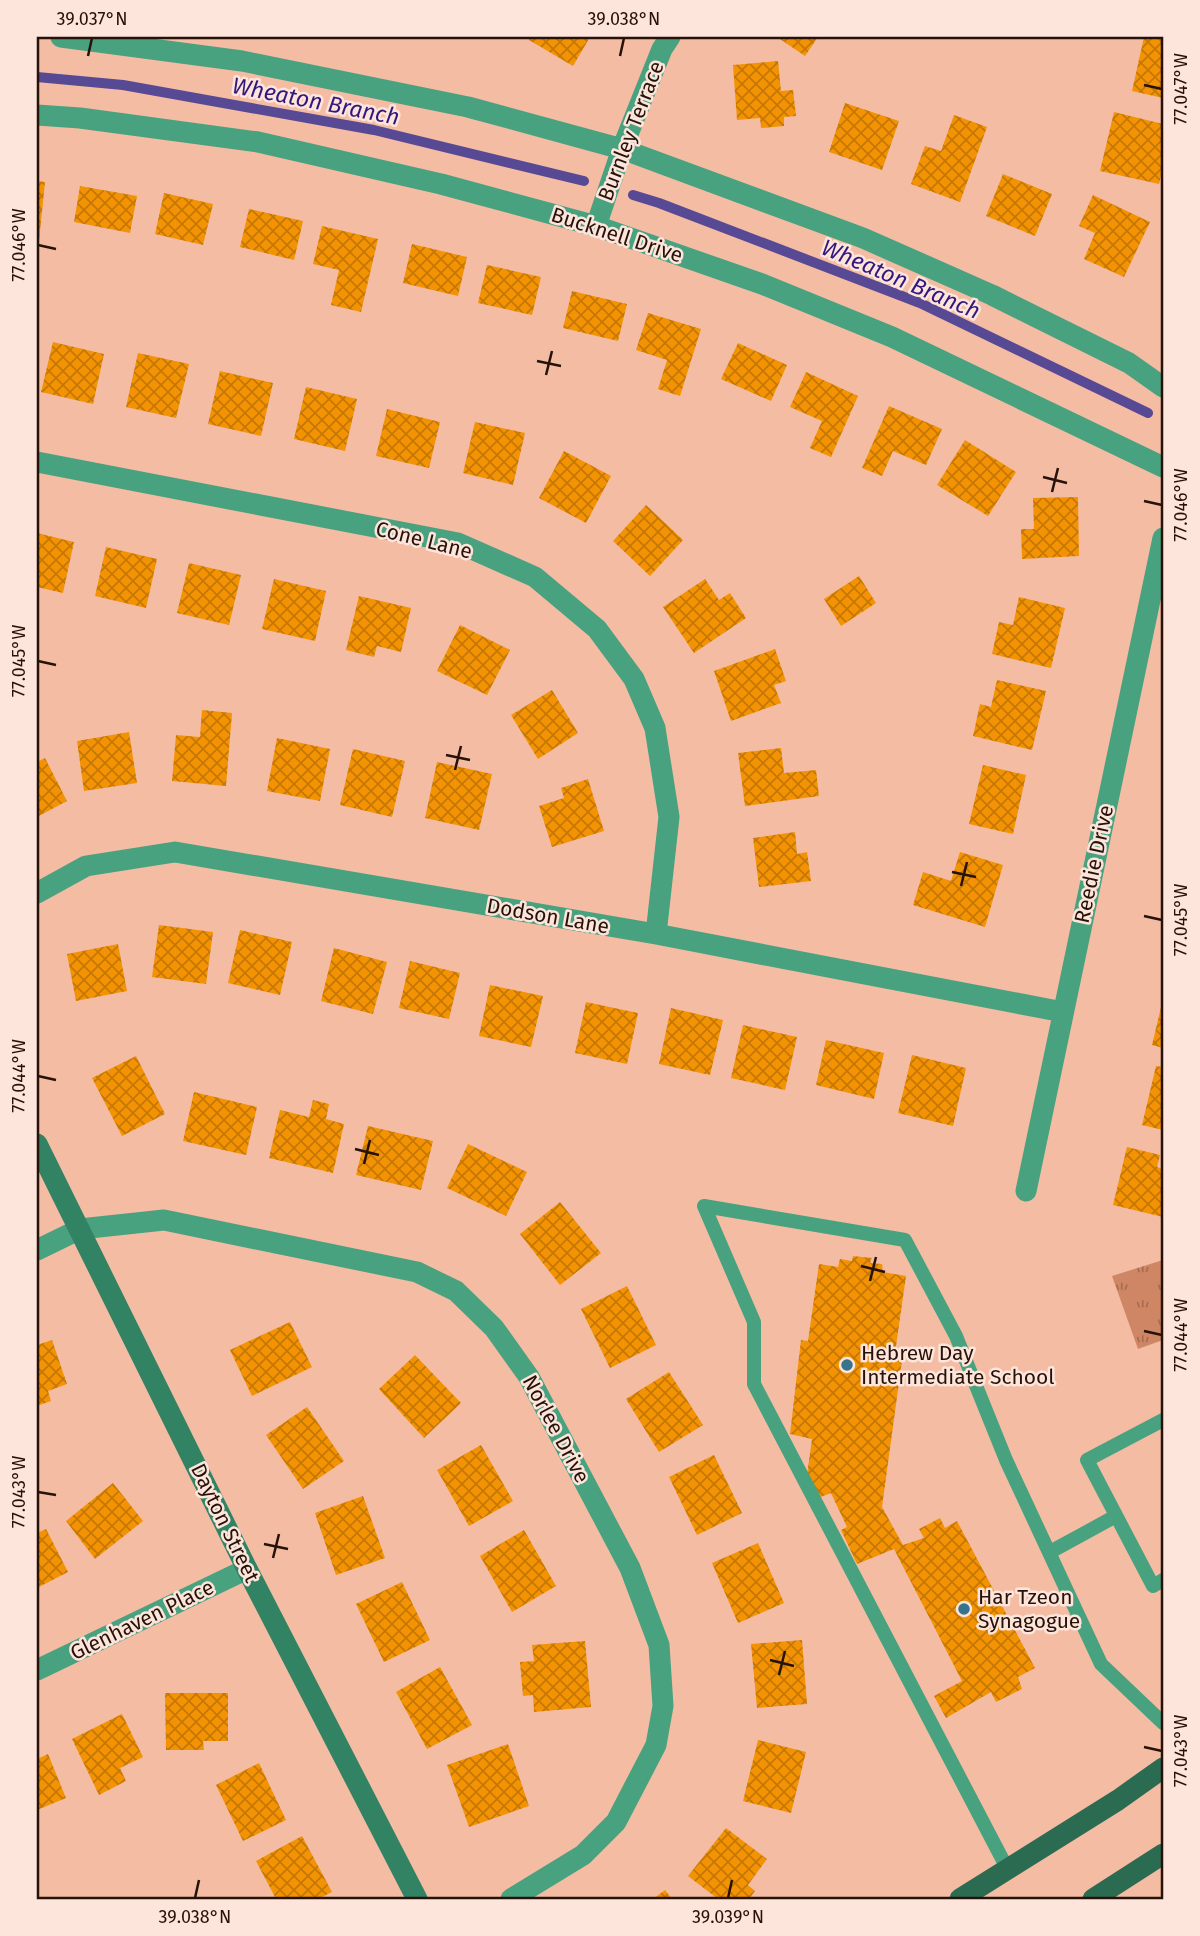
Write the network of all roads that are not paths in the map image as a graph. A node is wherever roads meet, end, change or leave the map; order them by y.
1 (61, 37) edge
2 (670, 37) edge
3 (37, 115) edge
4 (621, 149) junction
5 (596, 226) junction
6 (1163, 387) edge
7 (37, 462) edge
8 (1163, 467) edge
9 (1163, 538) edge
10 (37, 893) edge
11 (656, 934) junction
12 (1063, 1012) junction
13 (37, 1144) edge
14 (1026, 1191) dead end
15 (80, 1229) junction
16 (37, 1250) edge
17 (1163, 1420) edge
18 (1116, 1516) junction
19 (1050, 1552) junction
20 (247, 1569) junction
21 (1163, 1580) edge
22 (37, 1670) edge
23 (1163, 1723) edge
24 (1163, 1768) edge
25 (1163, 1854) edge
26 (1008, 1870) junction
27 (417, 1899) edge
28 (511, 1899) edge
29 (960, 1899) edge
30 (1093, 1899) edge

1 - 4 street
2 - 4 street, Burnley Terrace
3 - 5 street, Bucknell Drive
4 - 5 street, Burnley Terrace
4 - 6 street
5 - 8 street, Bucknell Drive
7 - 11 street, Cone Lane
9 - 12 street, Reedie Drive
10 - 11 street, Dodson Lane
11 - 12 street, Dodson Lane
12 - 14 street, Reedie Drive
13 - 15 street, Dayton Street
15 - 16 street, Norlee Drive
15 - 20 street, Dayton Street
15 - 28 street, Norlee Drive
17 - 18 lane
18 - 19 lane
18 - 21 lane
19 - 23 lane
19 - 26 lane
20 - 22 street, Glenhaven Place
20 - 27 street, Dayton Street
24 - 26 main road
25 - 30 main road
26 - 29 main road

